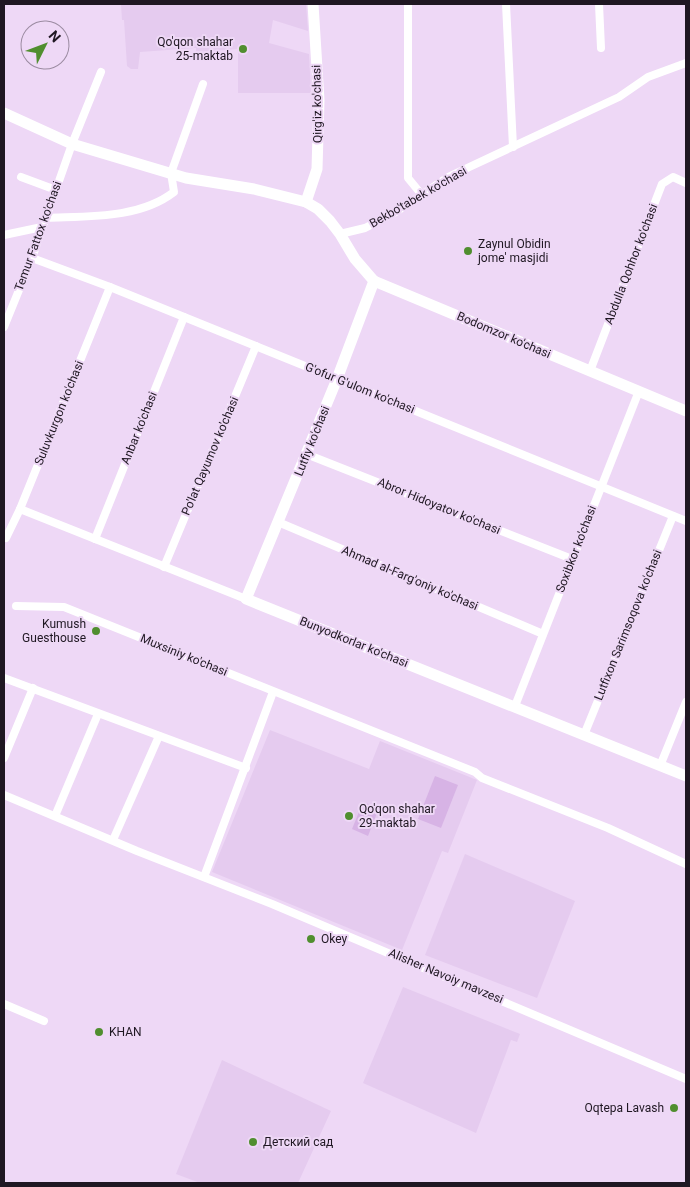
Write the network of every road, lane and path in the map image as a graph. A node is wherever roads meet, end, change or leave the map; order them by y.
1 (313, 4) edge
2 (408, 4) edge
3 (506, 4) edge
4 (599, 4) edge
5 (601, 48) dead end
6 (686, 63) edge
7 (102, 72) dead end
8 (203, 84) dead end
9 (4, 113) edge
10 (72, 144) junction
11 (513, 147) junction
12 (172, 173) junction
13 (22, 177) dead end
14 (686, 183) edge
15 (56, 190) junction
16 (422, 195) junction
17 (306, 202) junction
18 (46, 218) junction
19 (42, 227) junction
20 (340, 234) junction
21 (4, 235) edge
22 (32, 258) junction
23 (374, 281) junction
24 (110, 287) junction
25 (184, 317) junction
26 (4, 327) edge
27 (256, 346) junction
28 (590, 371) junction
29 (337, 379) junction
30 (639, 391) junction
31 (686, 411) edge
32 (306, 454) junction
33 (601, 486) junction
34 (20, 509) junction
35 (673, 516) junction
36 (686, 521) edge
37 (278, 522) junction
38 (5, 538) edge
39 (95, 539) junction
40 (572, 559) junction
41 (164, 567) junction
42 (246, 599) junction
43 (16, 606) dead end
44 (543, 634) junction
45 (4, 678) edge
46 (33, 688) junction
47 (273, 692) junction
48 (686, 702) edge
49 (515, 706) junction
50 (98, 714) junction
51 (584, 734) junction
52 (159, 736) junction
53 (4, 758) edge
54 (660, 766) junction
55 (246, 768) junction
56 (686, 776) edge
57 (4, 795) edge
58 (55, 816) junction
59 (113, 840) junction
60 (686, 864) edge
61 (204, 877) junction
62 (4, 1004) edge
63 (44, 1021) dead end
64 (686, 1079) edge

1 - 17 main road, Qirg'iz ko'chasi
2 - 16 street
3 - 11 street
4 - 5 street
6 - 11 street, Bekbo'tabek ko'chasi
7 - 10 street, Temur Fattox ko'chasi
8 - 12 street
9 - 10 main road
10 - 12 main road
10 - 15 street, Temur Fattox ko'chasi
11 - 16 street, Bekbo'tabek ko'chasi
12 - 17 main road
12 - 18 street
13 - 15 street
14 - 28 street, Abdulla Qohhor ko'chasi
15 - 18 street, Temur Fattox ko'chasi
16 - 20 street, Bekbo'tabek ko'chasi
17 - 20 main road
18 - 19 street, Temur Fattox ko'chasi
19 - 21 street
19 - 22 street, Temur Fattox ko'chasi
20 - 23 main road, Bodomzor ko'chasi
22 - 24 street, G'ofur G'ulom ko'chasi
22 - 26 street, Temur Fattox ko'chasi
23 - 28 main road, Bodomzor ko'chasi
23 - 29 main road, Lutfiy ko'chasi
24 - 25 street, G'ofur G'ulom ko'chasi
24 - 34 street, Suluvkurgon ko'chasi
25 - 27 street, G'ofur G'ulom ko'chasi
25 - 39 street, Anbar ko'chasi
27 - 29 street, G'ofur G'ulom ko'chasi
27 - 41 street, Po'lat Qayumov ko'chasi
28 - 30 main road, Bodomzor ko'chasi
29 - 32 main road, Lutfiy ko'chasi
29 - 33 street, G'ofur G'ulom ko'chasi
30 - 31 main road, Bodomzor ko'chasi
30 - 33 street, Soxibkor ko'chasi
32 - 37 main road, Lutfiy ko'chasi
32 - 40 street, Abror Hidoyatov ko'chasi
33 - 35 street, G'ofur G'ulom ko'chasi
33 - 40 street, Soxibkor ko'chasi
34 - 38 street, Suluvkurgon ko'chasi
34 - 39 street, Bunyodkorlar ko'chasi
35 - 36 street, G'ofur G'ulom ko'chasi
35 - 51 street, Lutfixon Sarimsoqova ko'chasi
37 - 42 main road, Lutfiy ko'chasi
37 - 44 street, Ahmad al-Farg'oniy ko'chasi
39 - 41 street, Bunyodkorlar ko'chasi
40 - 44 street, Soxibkor ko'chasi
41 - 42 street, Bunyodkorlar ko'chasi
42 - 49 main road, Bunyodkorlar ko'chasi
43 - 47 street, Muxsiniy ko'chasi
44 - 49 street, Soxibkor ko'chasi
45 - 46 street
46 - 50 street
46 - 53 street
47 - 55 street
47 - 60 street, Muxsiniy ko'chasi
48 - 54 street
49 - 51 main road, Bunyodkorlar ko'chasi
50 - 52 street
50 - 58 street
51 - 54 main road, Bunyodkorlar ko'chasi
52 - 55 street
52 - 59 street
54 - 56 main road, Bunyodkorlar ko'chasi
55 - 61 street
57 - 58 street
58 - 59 street
59 - 61 street
61 - 64 street, Alisher Navoiy mavzesi
62 - 63 street

